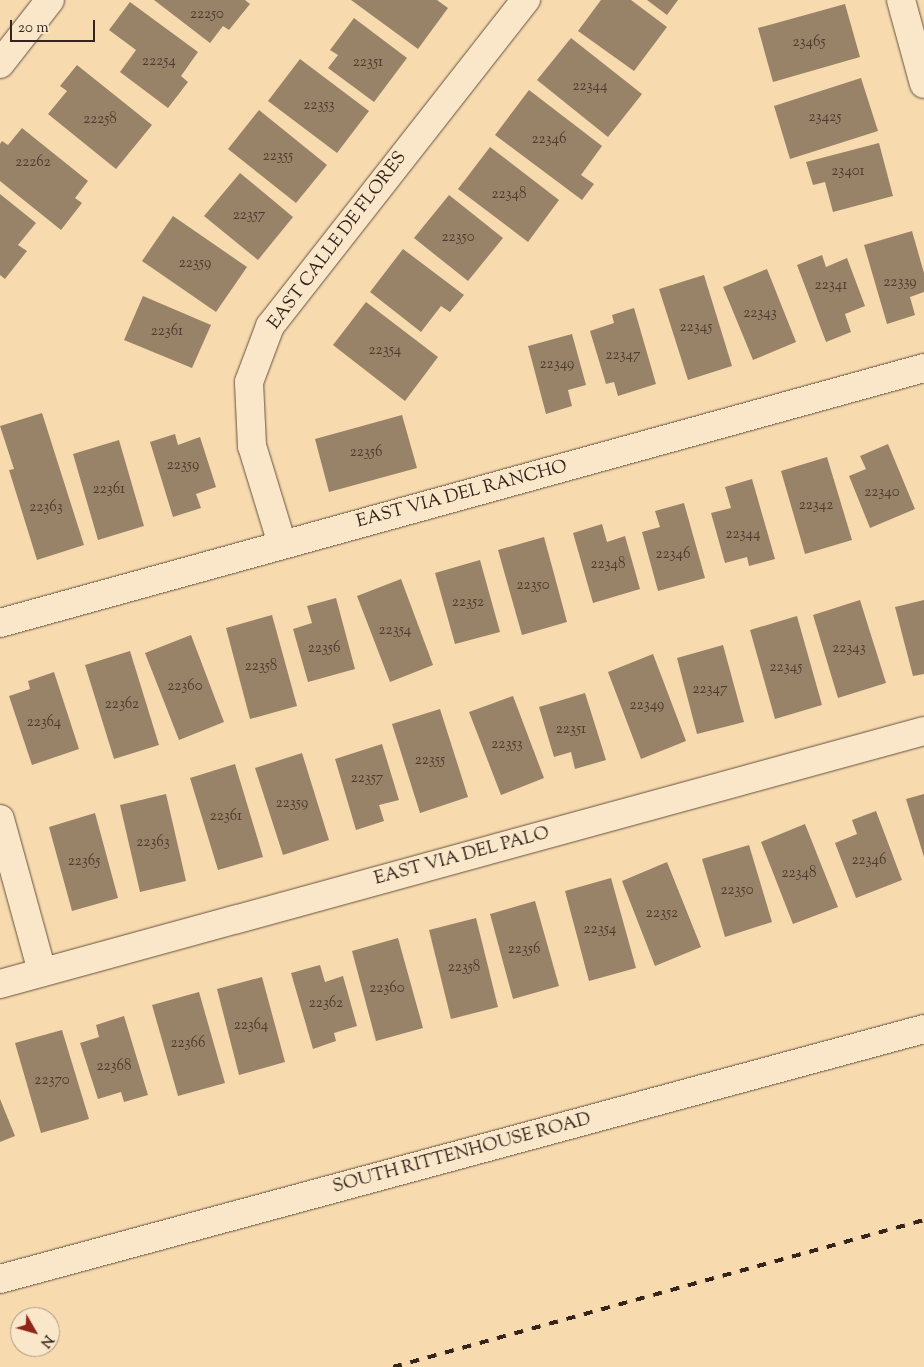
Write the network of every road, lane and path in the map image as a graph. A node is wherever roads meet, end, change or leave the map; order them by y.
1 (50, 0) edge
2 (526, 0) edge
3 (901, 0) edge
4 (0, 64) edge
5 (924, 84) edge
6 (924, 368) edge
7 (282, 544) junction
8 (0, 623) edge
9 (924, 731) edge
10 (0, 819) edge
11 (42, 972) junction
12 (0, 984) edge
13 (924, 1029) edge
14 (0, 1279) edge

1 - 4 street
2 - 7 street, EAST CALLE DE FLORES
3 - 5 street
6 - 7 street, EAST VIA DEL RANCHO
7 - 8 street, EAST VIA DEL RANCHO
9 - 11 street, EAST VIA DEL PALO
10 - 11 street
11 - 12 street, EAST VIA DEL PALO
13 - 14 street, SOUTH RITTENHOUSE ROAD

